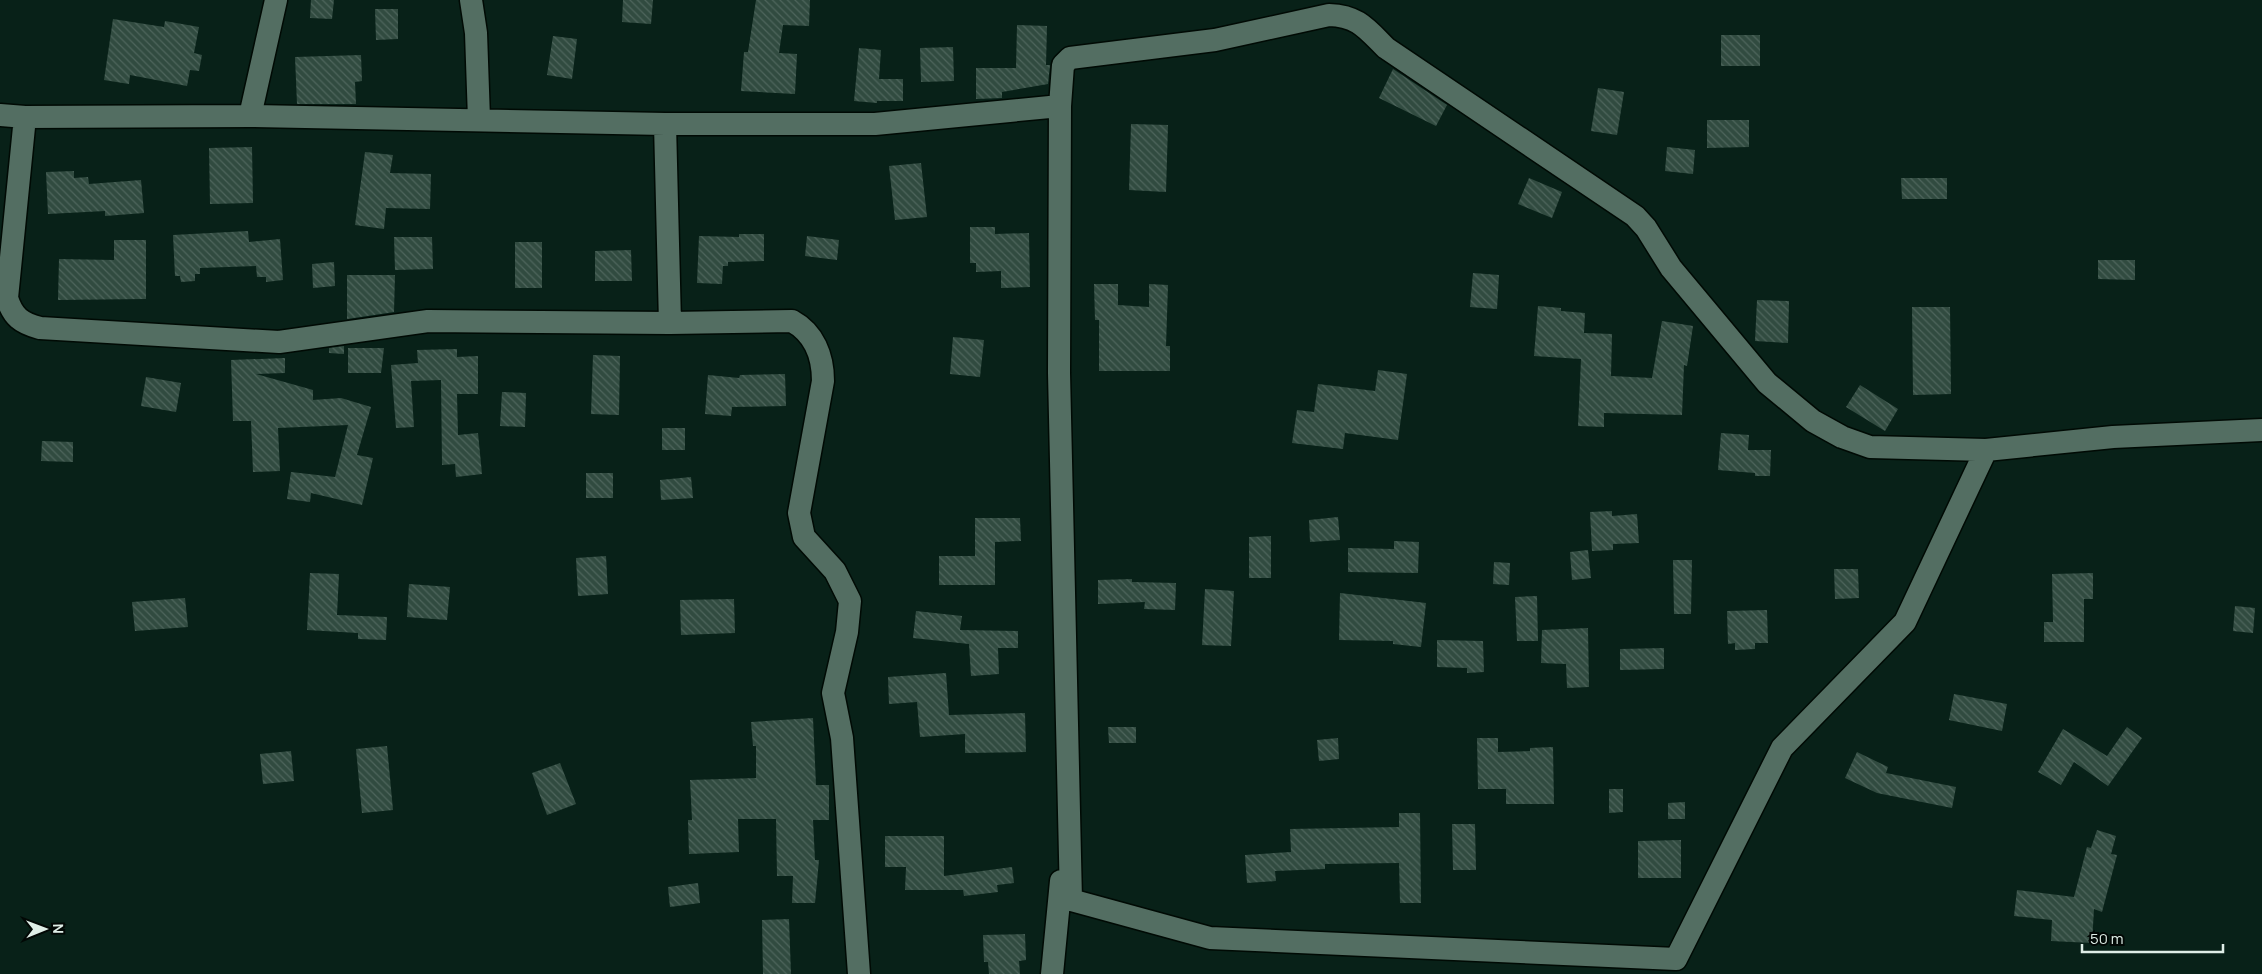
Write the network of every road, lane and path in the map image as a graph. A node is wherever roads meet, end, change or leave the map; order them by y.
1 (276, 0) edge
2 (471, 0) edge
3 (1060, 106) junction
4 (0, 115) edge
5 (250, 116) junction
6 (25, 117) junction
7 (479, 119) junction
8 (666, 124) junction
9 (670, 323) junction
10 (2262, 430) edge
11 (1986, 450) junction
12 (859, 974) edge
13 (1052, 974) edge

1 - 5 street
2 - 7 street
3 - 8 street
3 - 11 street
3 - 11 street
3 - 13 street
4 - 6 street
5 - 6 street
5 - 7 street
6 - 9 street
7 - 8 street
8 - 9 street
9 - 12 street
10 - 11 street

